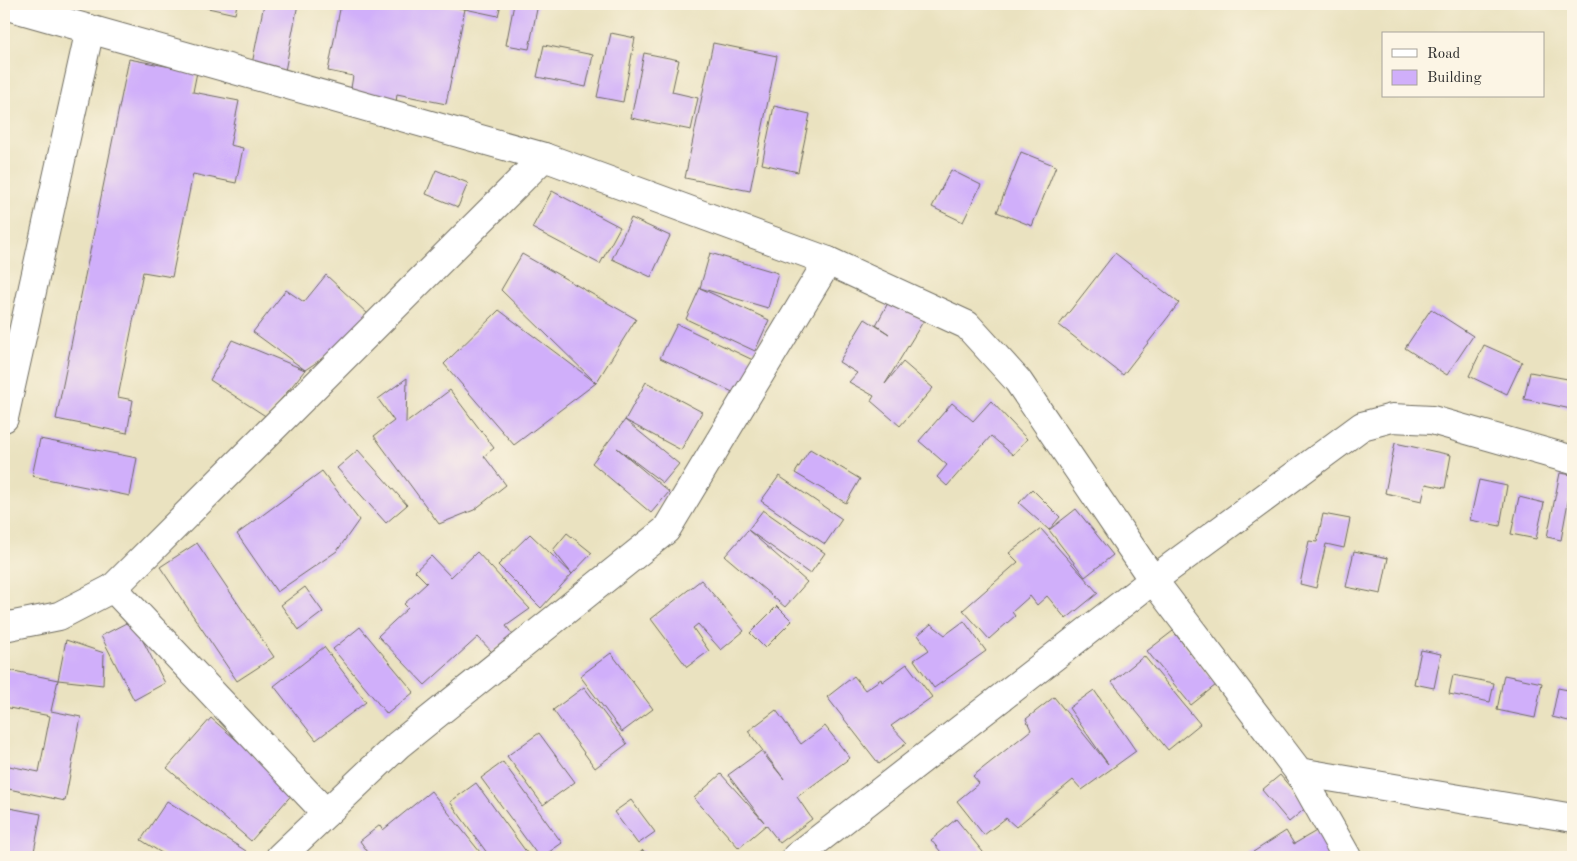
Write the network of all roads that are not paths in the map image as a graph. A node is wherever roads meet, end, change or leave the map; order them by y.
1 (4, 5) edge
2 (90, 29) junction
3 (544, 157) junction
4 (828, 262) junction
5 (4, 418) edge
6 (1573, 460) edge
7 (1153, 580) junction
8 (113, 588) junction
9 (4, 627) edge
10 (1299, 772) junction
11 (326, 813) junction
12 (1573, 818) edge
13 (280, 857) edge
14 (796, 857) edge
15 (1347, 857) edge

1 - 2 street
2 - 3 street
2 - 5 street
3 - 4 street
3 - 8 street
4 - 7 street
4 - 11 street
6 - 7 street
7 - 10 street
7 - 14 street
8 - 9 street
8 - 11 street
10 - 12 street
10 - 15 street
11 - 13 street

